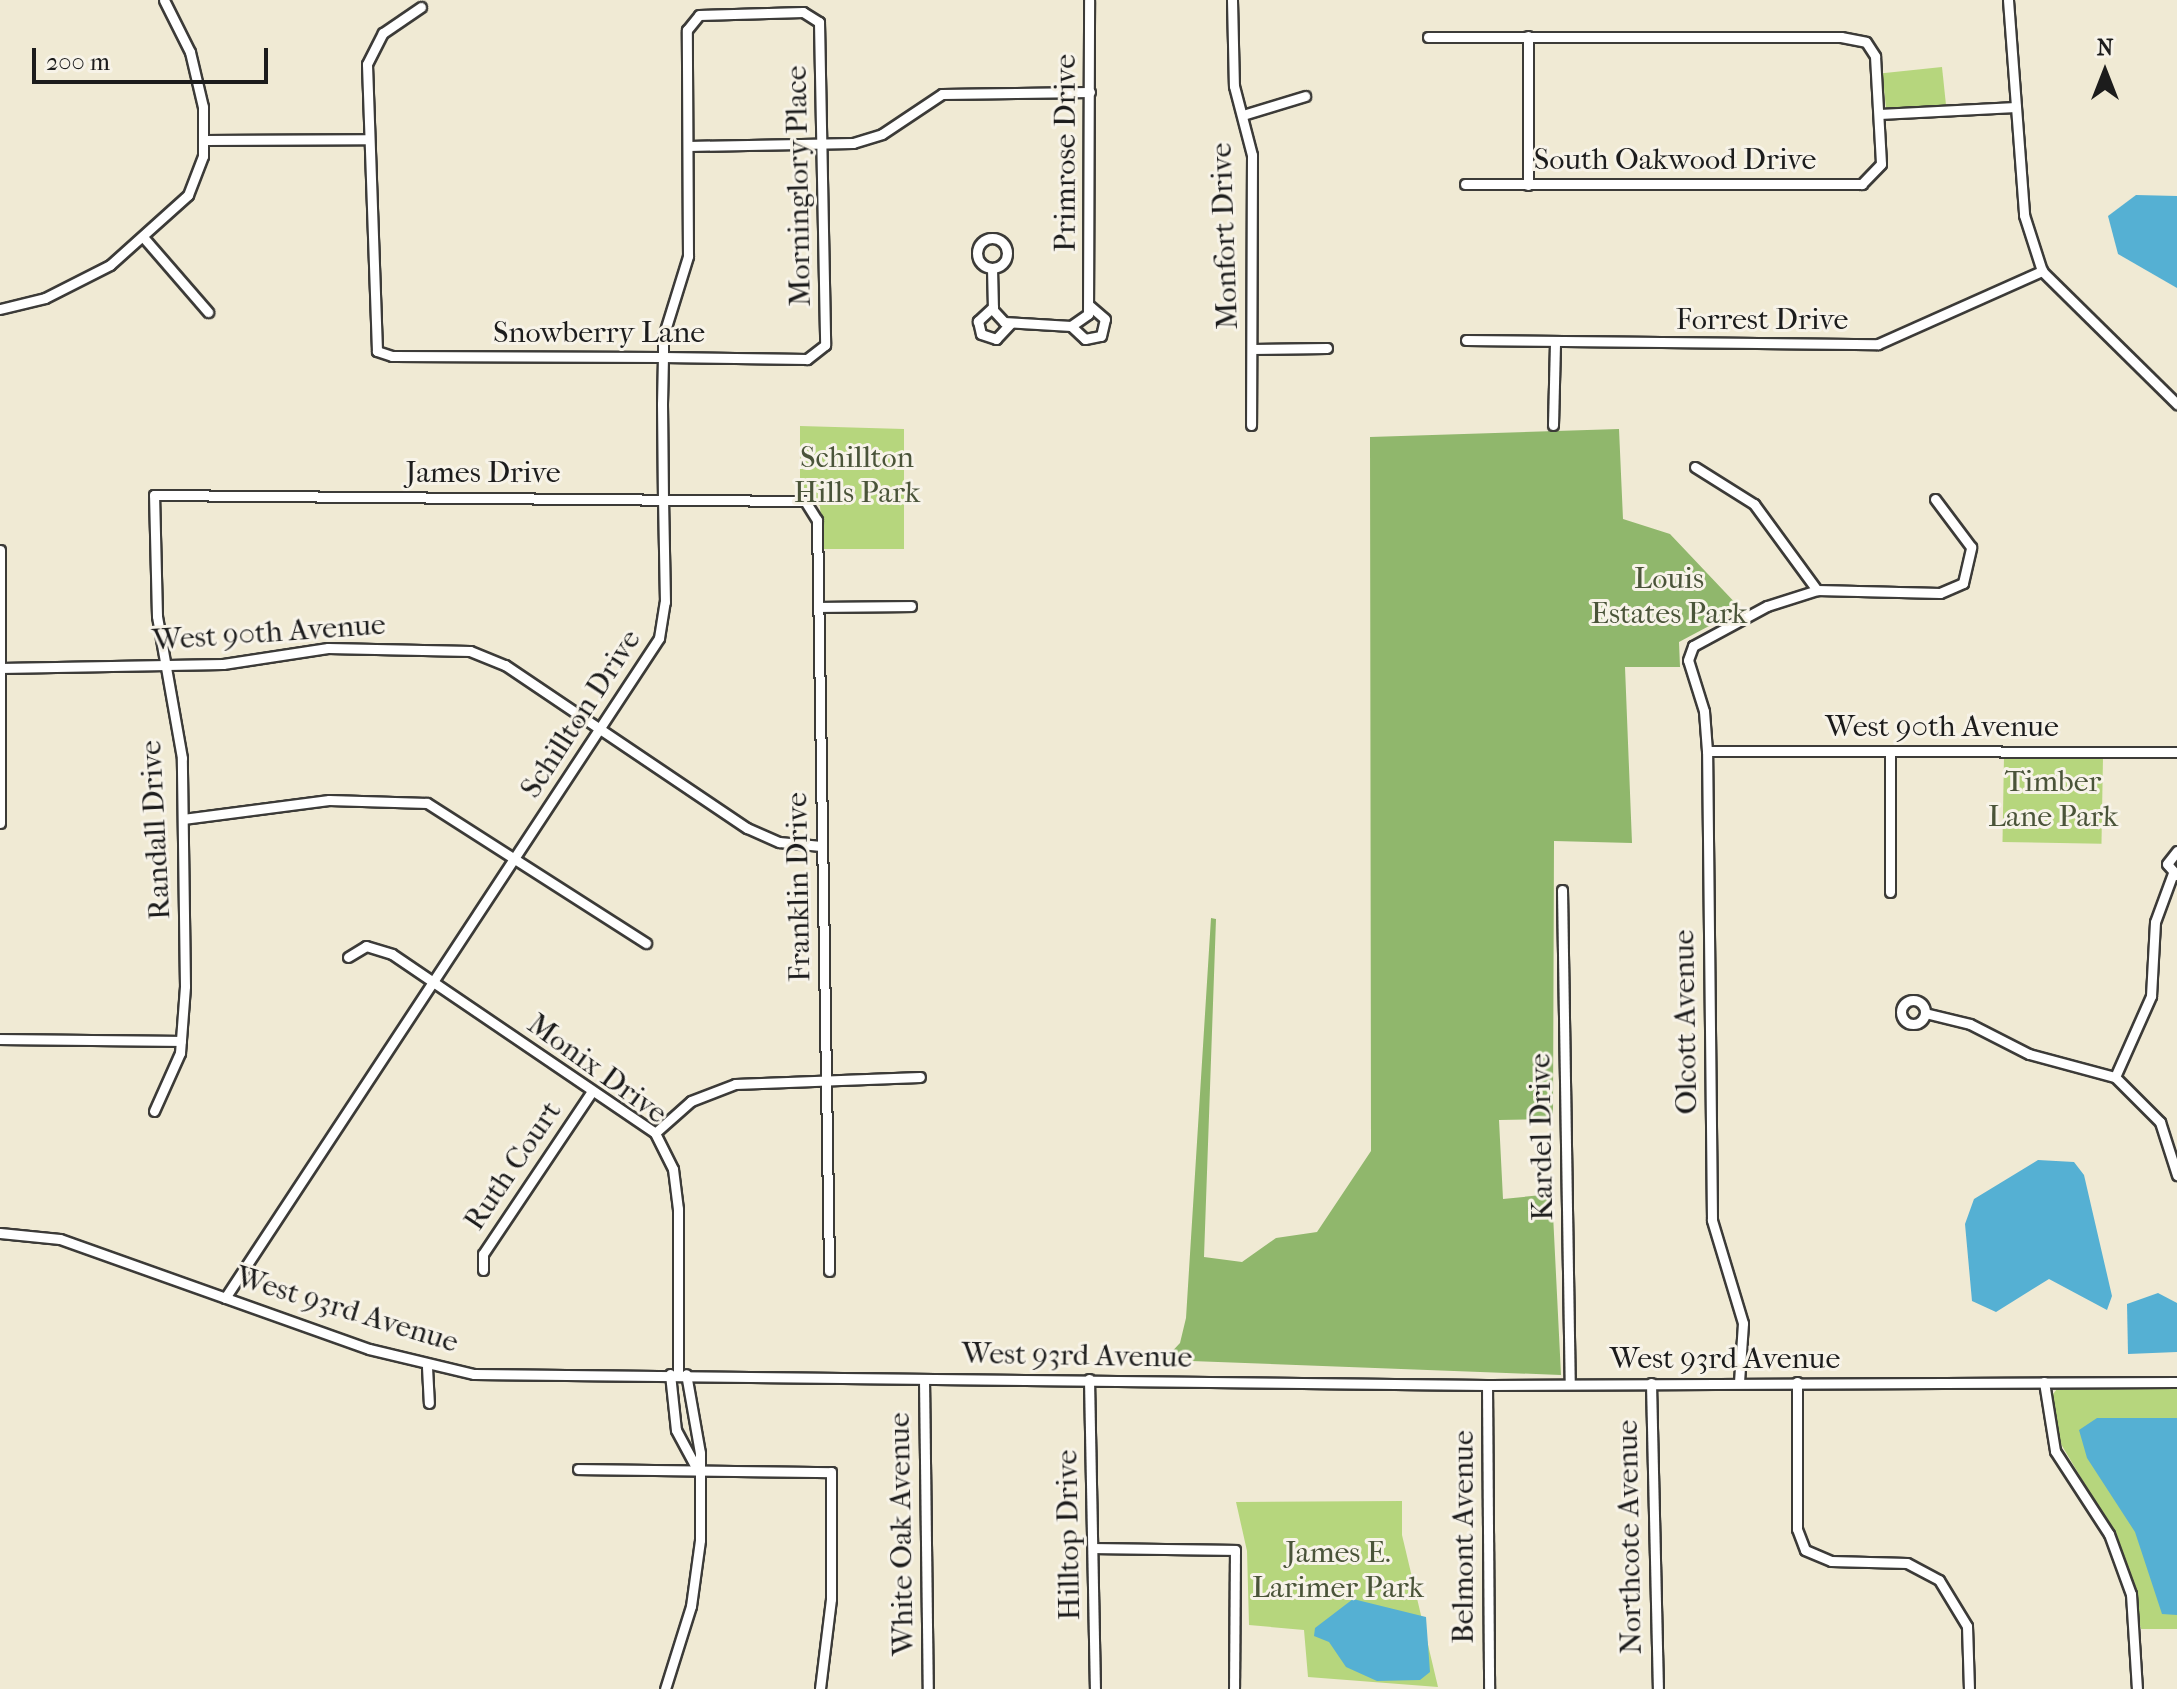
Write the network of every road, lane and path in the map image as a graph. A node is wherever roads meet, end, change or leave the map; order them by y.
1 (164, 0) edge
2 (1089, 0) edge
3 (1232, 0) edge
4 (2008, 0) edge
5 (421, 7) dead end
6 (815, 18) joint
7 (1528, 36) junction
8 (1428, 37) dead end
9 (1090, 92) junction
10 (1305, 96) dead end
11 (2016, 107) junction
12 (1879, 114) junction
13 (1243, 115) junction
14 (368, 139) junction
15 (204, 140) junction
16 (822, 144) junction
17 (688, 146) junction
18 (1465, 184) dead end
19 (1528, 185) junction
20 (144, 238) junction
21 (992, 268) dead end
22 (2042, 271) junction
23 (1090, 306) junction
24 (993, 307) junction
25 (0, 309) edge
26 (208, 312) dead end
27 (1010, 324) junction
28 (1071, 326) junction
29 (1466, 340) dead end
30 (1555, 343) junction
31 (1327, 348) dead end
32 (1252, 349) junction
33 (820, 354) joint
34 (663, 357) junction
35 (2177, 404) edge
36 (1251, 425) dead end
37 (1553, 425) dead end
38 (1695, 467) dead end
39 (154, 495) joint
40 (663, 499) junction
41 (1935, 499) dead end
42 (811, 504) joint
43 (0, 550) edge
44 (1817, 590) junction
45 (911, 606) dead end
46 (819, 607) junction
47 (162, 666) junction
48 (1, 668) edge
49 (602, 731) junction
50 (1707, 751) junction
51 (1890, 751) junction
52 (2177, 752) edge
53 (183, 819) junction
54 (0, 823) edge
55 (821, 846) junction
56 (2177, 851) edge
57 (517, 856) junction
58 (2175, 874) edge
59 (1562, 890) dead end
60 (1890, 892) dead end
61 (646, 943) dead end
62 (348, 957) dead end
63 (433, 983) junction
64 (1925, 1013) dead end
65 (0, 1039) edge
66 (181, 1041) junction
67 (920, 1077) dead end
68 (2115, 1077) junction
69 (827, 1078) junction
70 (592, 1091) junction
71 (154, 1111) dead end
72 (655, 1133) junction
73 (2177, 1171) edge
74 (0, 1233) edge
75 (483, 1270) dead end
76 (829, 1271) dead end
77 (225, 1298) junction
78 (427, 1367) junction
79 (678, 1374) junction
80 (924, 1379) junction
81 (1089, 1379) junction
82 (1739, 1382) junction
83 (1797, 1382) junction
84 (2044, 1382) junction
85 (2177, 1382) edge
86 (1651, 1383) junction
87 (1570, 1384) junction
88 (1487, 1385) junction
89 (429, 1403) dead end
90 (578, 1469) dead end
91 (698, 1471) junction
92 (1095, 1548) junction
93 (665, 1689) edge
94 (820, 1689) edge
95 (928, 1689) edge
96 (1095, 1689) edge
97 (1234, 1689) edge
98 (1489, 1689) edge
99 (1658, 1689) edge
100 (1969, 1689) edge
101 (2137, 1689) edge

1 - 15 street
2 - 9 street, Primrose Drive
3 - 13 street, Monfort Drive
4 - 11 street
5 - 14 street
6 - 16 street, Morninglory Place
6 - 17 street, Schillton Drive
7 - 8 street
7 - 12 street
7 - 19 street
9 - 16 street
9 - 23 street, Primrose Drive
10 - 13 street
11 - 12 street
11 - 22 street
12 - 19 street, South Oakwood Drive
13 - 32 street, Monfort Drive
14 - 15 street
14 - 34 street, Snowberry Lane
15 - 20 street
16 - 17 street
16 - 33 street, Morninglory Place
17 - 34 street, Schillton Drive
18 - 19 street, South Oakwood Drive
20 - 25 street
20 - 26 street
21 - 24 street, Primrose Drive
22 - 30 street, Forrest Drive
22 - 35 street
23 - 28 street
23 - 28 street, Primrose Drive
24 - 27 street
24 - 27 street, Primrose Drive
27 - 28 street, Primrose Drive
29 - 30 street, Forrest Drive
30 - 37 street
31 - 32 street
32 - 36 street, Monfort Drive
33 - 34 street, Snowberry Lane
34 - 40 street, Schillton Drive
38 - 44 street
39 - 40 street, James Drive
39 - 47 street, Randall Drive
40 - 42 street, James Drive
40 - 49 street, Schillton Drive
41 - 44 street
42 - 46 street, Franklin Drive
43 - 48 street
44 - 50 street, Olcott Avenue
45 - 46 street
46 - 55 street, Franklin Drive
47 - 48 street, West 90th Avenue
47 - 49 street, West 90th Avenue
47 - 53 street, Randall Drive
48 - 54 street
49 - 55 street, West 90th Avenue
49 - 57 street, Schillton Drive
50 - 51 street, West 90th Avenue
50 - 82 street, Olcott Avenue
51 - 52 street, West 90th Avenue
51 - 60 street
53 - 57 street
53 - 66 street, Randall Drive
55 - 69 street, Franklin Drive
56 - 58 street
57 - 61 street
57 - 63 street, Schillton Drive
58 - 68 street
59 - 87 street, Kardel Drive
62 - 63 street, Monix Drive
63 - 70 street, Monix Drive
63 - 77 street, Schillton Drive
64 - 68 street
65 - 66 street
66 - 71 street, Randall Drive
67 - 69 street
68 - 73 street
69 - 72 street
69 - 76 street, Franklin Drive
70 - 72 street, Monix Drive
70 - 75 street, Ruth Court
72 - 79 street, Monix Drive
74 - 77 street, West 93rd Avenue
77 - 78 street, West 93rd Avenue
78 - 79 street, West 93rd Avenue
78 - 89 street
79 - 80 street, West 93rd Avenue
79 - 91 street
79 - 91 street
80 - 81 street, West 93rd Avenue
80 - 95 street, White Oak Avenue
81 - 88 street, West 93rd Avenue
81 - 92 street, Hilltop Drive
82 - 83 street, West 93rd Avenue
82 - 86 street, West 93rd Avenue
83 - 84 street, West 93rd Avenue
83 - 100 street
84 - 85 street, West 93rd Avenue
84 - 101 street
86 - 87 street, West 93rd Avenue
86 - 99 street, Northcote Avenue
87 - 88 street, West 93rd Avenue
88 - 98 street, Belmont Avenue
90 - 91 street
91 - 93 street
91 - 94 street
92 - 96 street, Hilltop Drive
92 - 97 street

